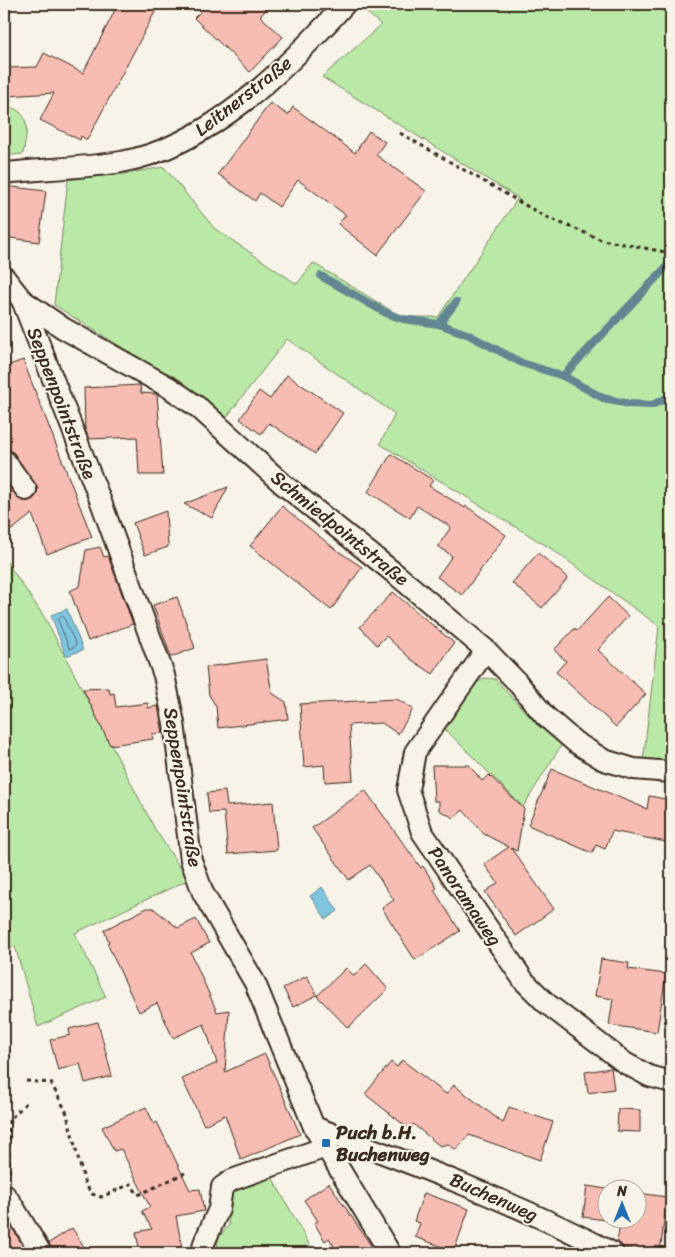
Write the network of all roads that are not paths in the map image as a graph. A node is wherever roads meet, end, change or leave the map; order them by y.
1 (345, 4) edge
2 (4, 173) edge
3 (4, 277) edge
4 (22, 300) junction
5 (4, 460) edge
6 (26, 490) dead end
7 (486, 650) junction
8 (671, 772) edge
9 (671, 1082) edge
10 (314, 1127) junction
11 (326, 1147) junction
12 (6, 1187) edge
13 (41, 1253) edge
14 (202, 1253) edge
15 (390, 1253) edge
16 (614, 1253) edge

1 - 2 street, Leitnerstraße
3 - 4 street, Schmiedpointstraße
4 - 7 street, Schmiedpointstraße
4 - 10 street, Seppenpointstraße
5 - 6 street
7 - 8 street, Schmiedpointstraße
7 - 9 street, Panoramaweg
10 - 11 street, Seppenpointstraße
10 - 16 street, Buchenweg
11 - 14 street
11 - 15 street, Seppenpointstraße
12 - 13 street

